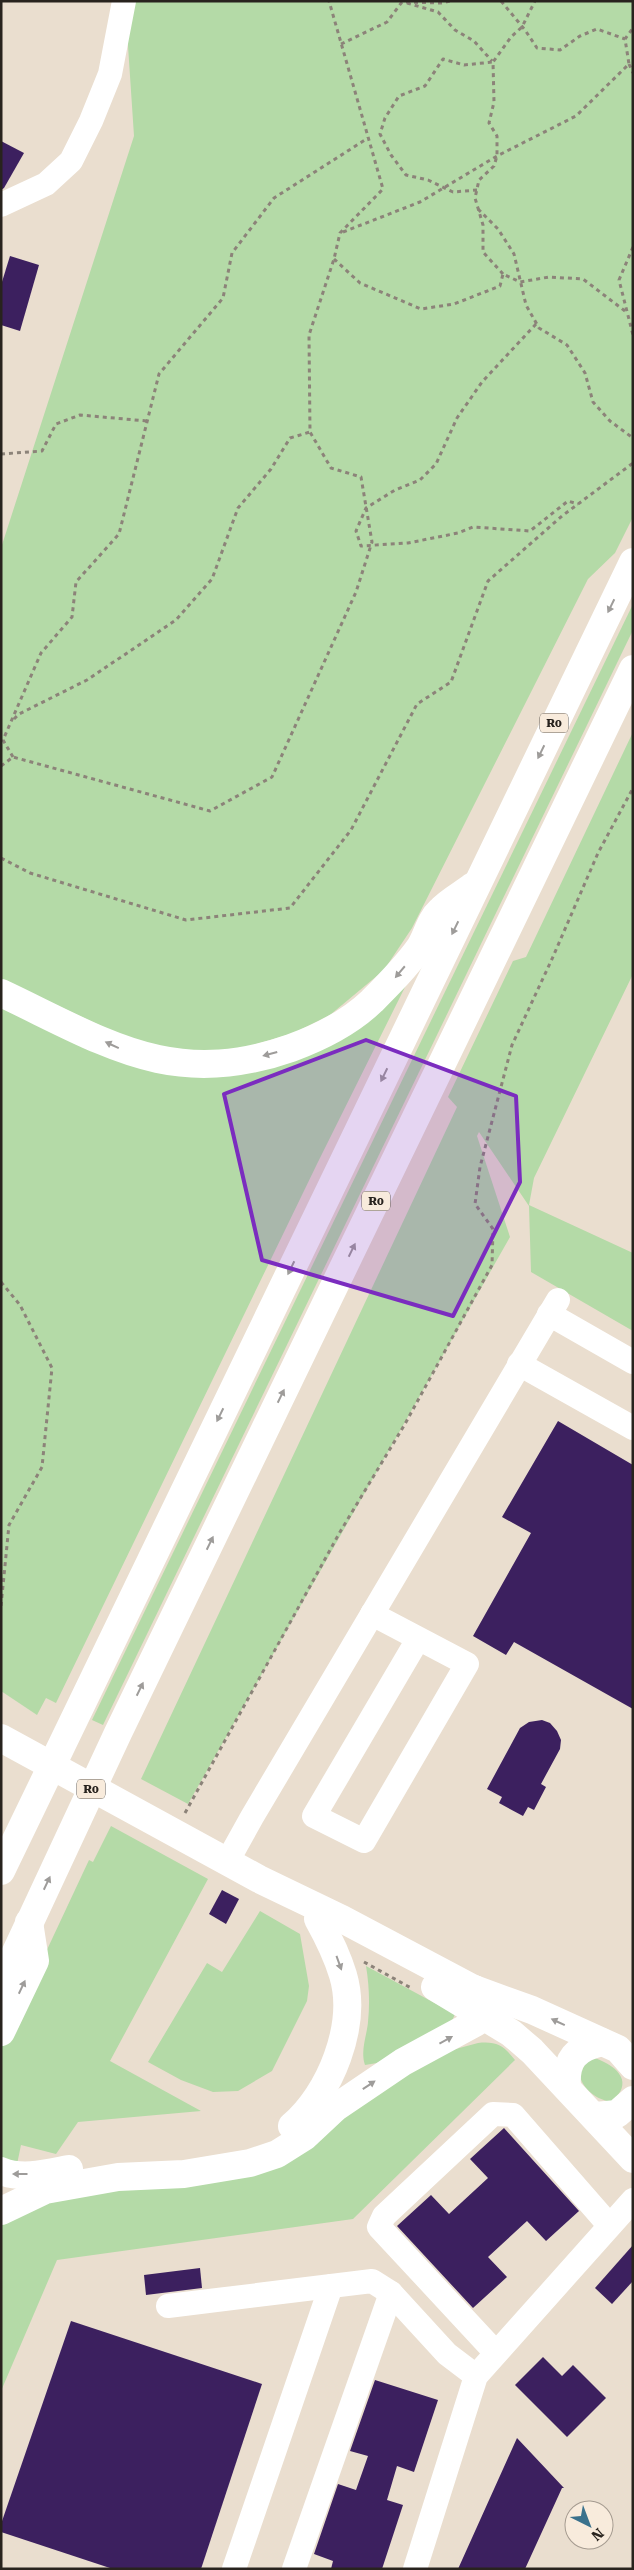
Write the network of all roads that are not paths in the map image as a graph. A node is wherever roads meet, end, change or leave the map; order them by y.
1 (124, 1) edge
2 (1, 204) edge
3 (633, 562) edge
4 (633, 669) edge
5 (476, 885) junction
6 (1, 993) edge
7 (633, 1362) edge
8 (520, 1364) junction
9 (633, 1428) edge
10 (372, 1614) junction
11 (418, 1639) junction
12 (1, 1738) edge
13 (227, 1862) junction
14 (1, 1871) edge
15 (259, 1879) junction
16 (318, 1919) junction
17 (29, 1922) junction
18 (1, 1984) edge
19 (474, 1989) junction
20 (483, 2017) junction
21 (1, 2032) edge
22 (602, 2042) junction
23 (633, 2066) edge
24 (567, 2087) junction
25 (633, 2100) edge
26 (595, 2116) junction
27 (633, 2160) edge
28 (1, 2172) edge
29 (633, 2200) edge
30 (1, 2212) edge
31 (609, 2225) junction
32 (331, 2286) junction
33 (391, 2293) junction
34 (168, 2306) dead end
35 (496, 2353) junction
36 (476, 2376) junction
37 (234, 2569) edge
38 (294, 2569) edge
39 (415, 2569) edge

1 - 2 street
3 -> 5 main road, R0
17 -> 4 main road, R0
5 -> 6 main road
5 -> 14 main road, R0
7 - 8 street
8 - 9 street
8 - 10 street
10 - 11 street
10 - 13 street
11 - 11 street
12 - 13 main road
13 - 15 main road
15 - 16 main road
15 - 19 main road
16 - 20 main road
16 -> 28 main road
17 - 18 main road, R0
21 -> 17 main road
19 - 20 main road
22 -> 19 main road
20 - 24 main road
30 -> 20 main road
22 - 23 main road
22 - 24 main road
24 - 26 main road
25 - 26 main road
26 - 27 main road
29 - 31 street
31 - 35 street
31 - 35 street
32 - 33 street
32 - 34 street
32 - 37 street
33 - 36 street
33 - 38 street
35 - 36 street
36 - 39 street

